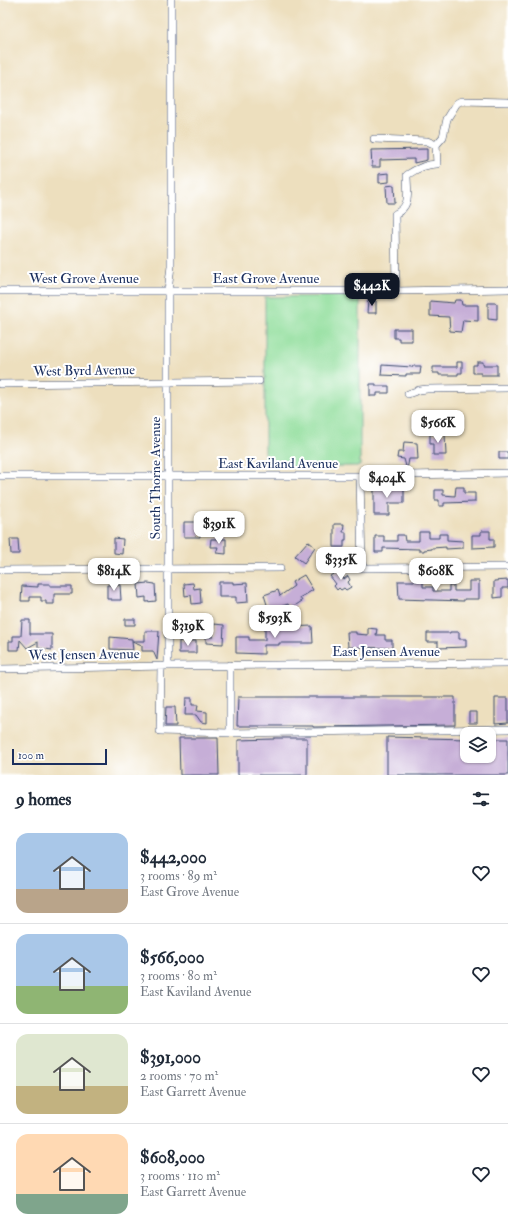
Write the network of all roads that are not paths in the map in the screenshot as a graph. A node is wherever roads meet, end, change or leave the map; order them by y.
1 (171, 0) edge
2 (508, 102) edge
3 (374, 139) dead end
4 (436, 145) junction
5 (508, 289) edge
6 (0, 291) edge
7 (168, 291) junction
8 (396, 291) junction
9 (260, 381) dead end
10 (168, 382) junction
11 (0, 384) edge
12 (508, 388) edge
13 (408, 394) dead end
14 (508, 473) edge
15 (168, 475) junction
16 (0, 476) edge
17 (360, 476) junction
18 (508, 567) edge
19 (280, 568) dead end
20 (168, 569) junction
21 (0, 570) edge
22 (508, 663) edge
23 (165, 666) junction
24 (230, 666) junction
25 (0, 669) edge
26 (508, 729) edge
27 (230, 733) junction

1 - 7 street, South Thorne Avenue
2 - 4 street
3 - 4 street
4 - 8 street
5 - 8 street, East Grove Avenue
6 - 7 street, West Grove Avenue
7 - 8 street, East Grove Avenue
7 - 10 street, South Thorne Avenue
9 - 10 street, West Byrd Avenue
10 - 11 street, West Byrd Avenue
10 - 15 street, South Thorne Avenue
12 - 13 street
14 - 17 street, East Kaviland Avenue
15 - 16 street, East Kaviland Avenue
15 - 17 street, East Kaviland Avenue
15 - 20 street, South Thorne Avenue
17 - 18 street
19 - 20 street
20 - 21 street
20 - 23 street, South Thorne Avenue
22 - 24 street, East Jensen Avenue
23 - 24 street, East Jensen Avenue
23 - 25 street, West Jensen Avenue
23 - 27 street, South Thorne Avenue
24 - 27 street
26 - 27 street

